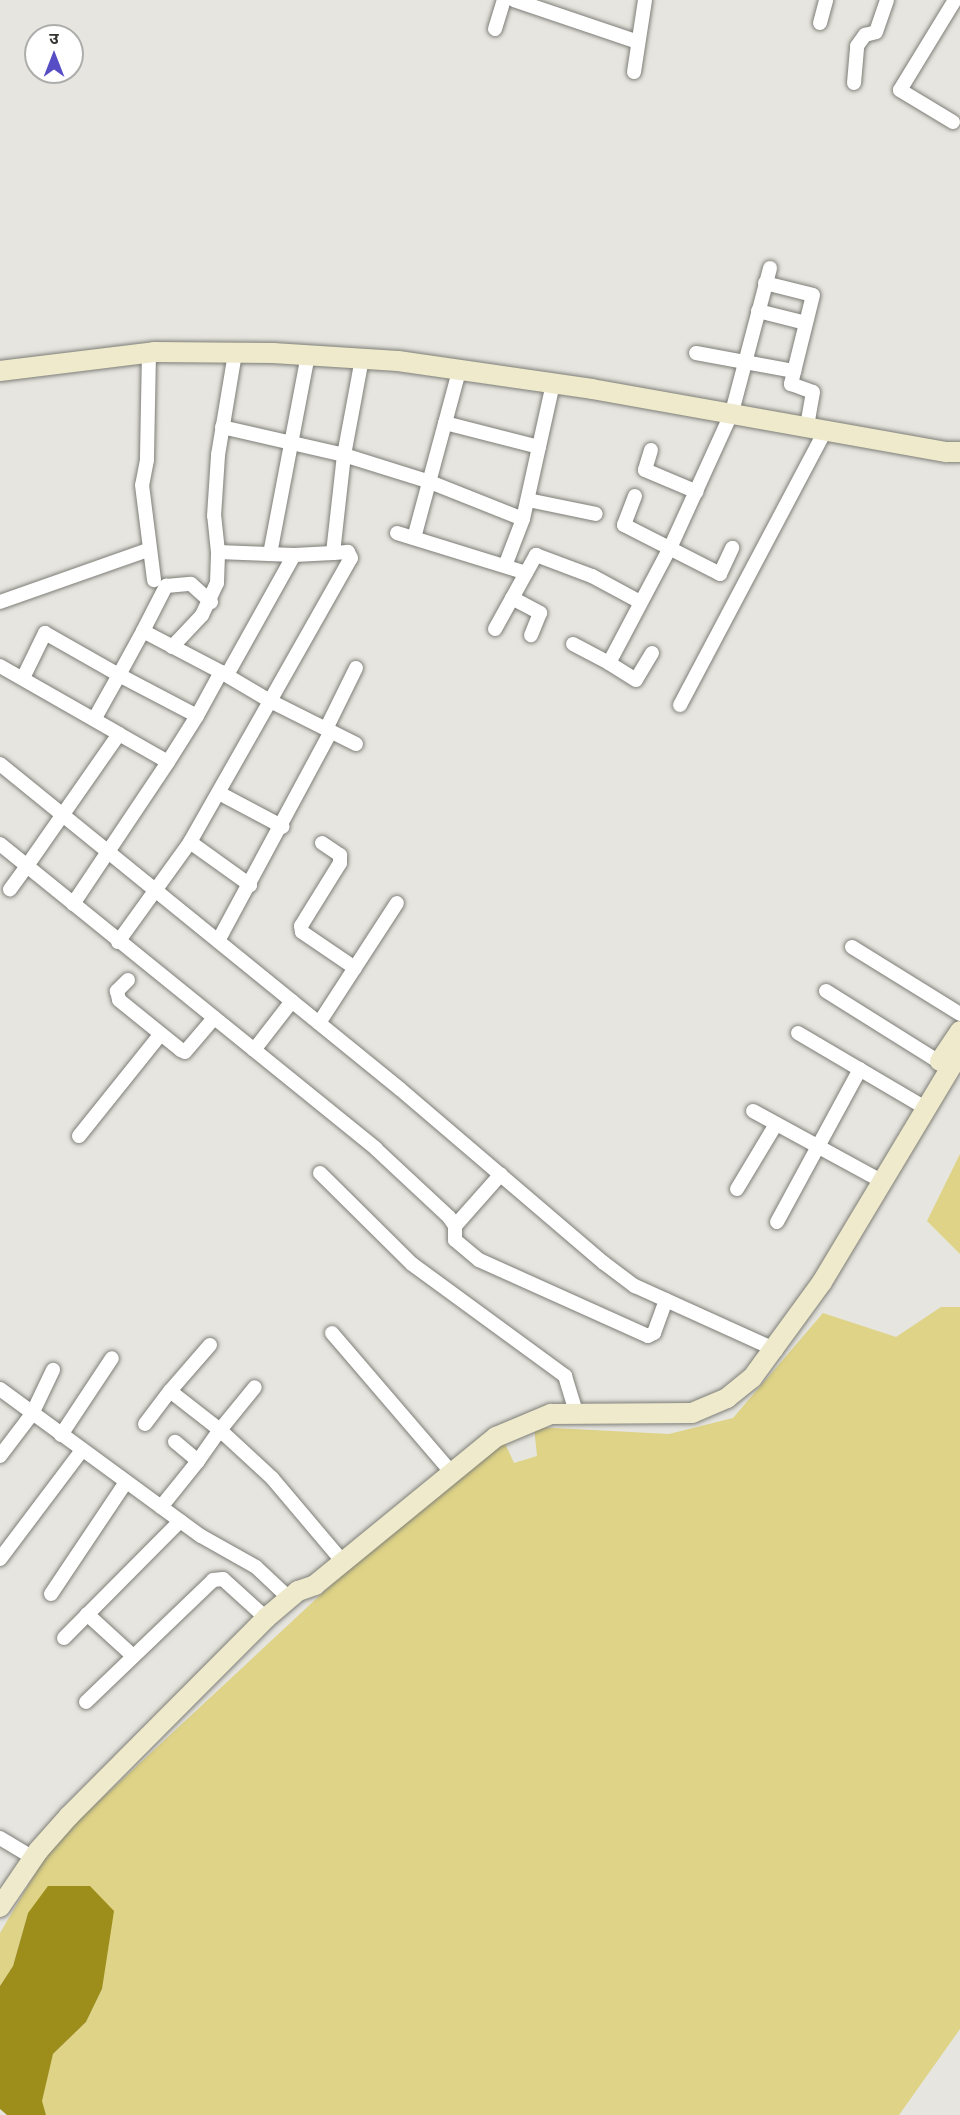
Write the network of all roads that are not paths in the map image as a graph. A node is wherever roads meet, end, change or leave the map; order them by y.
1 (504, 0) edge
2 (514, 0) edge
3 (826, 0) edge
4 (887, 0) edge
5 (955, 0) edge
6 (642, 1) edge
7 (820, 23) dead end
8 (495, 29) dead end
9 (638, 42) junction
10 (634, 72) dead end
11 (854, 83) dead end
12 (958, 120) edge
13 (770, 268) dead end
14 (765, 284) junction
15 (758, 311) junction
16 (806, 323) junction
17 (149, 352) junction
18 (235, 353) junction
19 (696, 353) dead end
20 (308, 355) junction
21 (362, 359) junction
22 (745, 360) junction
23 (0, 371) edge
24 (459, 371) junction
25 (794, 371) junction
26 (553, 384) junction
27 (732, 412) junction
28 (445, 423) junction
29 (807, 425) junction
30 (222, 427) junction
31 (826, 429) junction
32 (292, 441) junction
33 (539, 447) junction
34 (651, 450) dead end
35 (960, 452) edge
36 (344, 455) junction
37 (430, 482) junction
38 (697, 492) junction
39 (635, 496) dead end
40 (528, 500) junction
41 (596, 514) dead end
42 (524, 519) junction
43 (397, 533) dead end
44 (414, 538) junction
45 (671, 546) junction
46 (732, 548) dead end
47 (148, 550) junction
48 (218, 552) junction
49 (333, 553) junction
50 (270, 554) junction
51 (294, 555) junction
52 (505, 566) junction
53 (526, 573) junction
54 (154, 579) dead end
55 (512, 598) junction
56 (0, 602) edge
57 (211, 602) junction
58 (640, 602) junction
59 (495, 629) dead end
60 (143, 632) junction
61 (531, 635) dead end
62 (573, 644) dead end
63 (172, 647) junction
64 (652, 652) dead end
65 (609, 663) junction
66 (0, 666) edge
67 (356, 668) dead end
68 (224, 673) junction
69 (119, 675) junction
70 (24, 676) junction
71 (270, 701) junction
72 (680, 705) dead end
73 (197, 716) junction
74 (95, 718) junction
75 (328, 730) junction
76 (119, 734) junction
77 (356, 744) dead end
78 (168, 762) junction
79 (0, 764) edge
80 (219, 793) junction
81 (65, 816) junction
82 (283, 827) junction
83 (190, 842) junction
84 (322, 843) dead end
85 (0, 844) edge
86 (109, 853) junction
87 (27, 866) junction
88 (250, 885) junction
89 (10, 890) dead end
90 (155, 890) junction
91 (397, 903) dead end
92 (73, 904) junction
93 (218, 941) junction
94 (118, 942) junction
95 (852, 947) dead end
96 (355, 968) junction
97 (128, 980) dead end
98 (826, 991) dead end
99 (292, 1001) junction
100 (960, 1014) edge
101 (214, 1018) junction
102 (319, 1023) junction
103 (960, 1031) edge
104 (798, 1033) dead end
105 (160, 1035) junction
106 (254, 1050) junction
107 (960, 1052) edge
108 (939, 1062) junction
109 (860, 1069) junction
110 (917, 1103) junction
111 (753, 1111) dead end
112 (776, 1124) junction
113 (79, 1136) dead end
114 (819, 1146) junction
115 (320, 1173) dead end
116 (501, 1174) junction
117 (874, 1177) junction
118 (737, 1189) dead end
119 (777, 1222) dead end
120 (455, 1226) junction
121 (666, 1300) junction
122 (332, 1333) dead end
123 (210, 1346) dead end
124 (771, 1349) junction
125 (112, 1358) dead end
126 (53, 1370) dead end
127 (255, 1387) dead end
128 (0, 1389) edge
129 (171, 1391) junction
130 (575, 1406) junction
131 (32, 1414) junction
132 (145, 1424) dead end
133 (220, 1430) junction
134 (61, 1435) junction
135 (175, 1442) dead end
136 (82, 1450) junction
137 (0, 1456) edge
138 (198, 1461) junction
139 (448, 1468) junction
140 (126, 1482) junction
141 (161, 1507) junction
142 (180, 1521) junction
143 (339, 1558) junction
144 (0, 1559) edge
145 (51, 1594) dead end
146 (294, 1595) junction
147 (87, 1614) junction
148 (266, 1618) junction
149 (63, 1638) dead end
150 (132, 1655) junction
151 (86, 1702) dead end
152 (0, 1838) edge
153 (33, 1858) junction
154 (0, 1907) edge

1 - 8 street
2 - 9 street
3 - 7 street
4 - 11 street
5 - 12 street
6 - 9 street
9 - 10 street
13 - 14 street
14 - 15 street
14 - 16 street
15 - 16 street
15 - 22 street
16 - 25 street
17 - 18 street
17 - 23 street
17 - 47 street
18 - 20 street
18 - 30 street
19 - 22 street
20 - 21 street
20 - 32 street
21 - 24 street
21 - 36 street
22 - 25 street
22 - 27 street
24 - 26 street
24 - 28 street
25 - 29 street
26 - 27 street
26 - 33 street
27 - 29 street
27 - 38 street
28 - 33 street
28 - 37 street
29 - 31 street
30 - 32 street
30 - 48 street
31 - 35 street
31 - 72 street
32 - 36 street
32 - 50 street
33 - 40 street
34 - 38 street
36 - 37 street
36 - 49 street
37 - 42 street
37 - 44 street
38 - 45 street
39 - 45 street
40 - 41 street
40 - 42 street
42 - 52 street
43 - 44 street
44 - 52 street
45 - 46 street
45 - 58 street
47 - 54 street
47 - 56 street
48 - 50 street
48 - 57 street
49 - 51 street
49 - 71 street
50 - 51 street
51 - 68 street
52 - 53 street
53 - 55 street
53 - 58 street
55 - 59 street
55 - 61 street
57 - 60 street
57 - 63 street
58 - 65 street
60 - 63 street
60 - 69 street
62 - 65 street
63 - 68 street
64 - 65 street
66 - 70 street
67 - 75 street
68 - 71 street
68 - 73 street
69 - 70 street
69 - 73 street
69 - 74 street
70 - 74 street
71 - 75 street
71 - 80 street
73 - 78 street
74 - 76 street
75 - 77 street
75 - 82 street
76 - 78 street
76 - 81 street
78 - 86 street
79 - 81 street
80 - 82 street
80 - 83 street
81 - 86 street
81 - 87 street
82 - 88 street
83 - 88 street
83 - 90 street
84 - 96 street
85 - 87 street
86 - 90 street
86 - 92 street
87 - 89 street
87 - 92 street
88 - 93 street
90 - 93 street
90 - 94 street
91 - 96 street
92 - 94 street
93 - 99 street
94 - 101 street
95 - 100 street
96 - 102 street
97 - 105 street
98 - 108 street
99 - 102 street
99 - 106 street
101 - 105 street
101 - 106 street
102 - 116 street
103 - 108 street
104 - 109 street
105 - 113 street
106 - 120 street
107 - 124 street
108 - 110 street
109 - 110 street
109 - 114 street
110 - 117 street
111 - 112 street
112 - 114 street
112 - 118 street
114 - 117 street
114 - 119 street
115 - 130 street
116 - 120 street
116 - 121 street
117 - 124 street
120 - 121 street
121 - 124 street
122 - 139 street
123 - 129 street
124 - 130 street
125 - 134 street
126 - 131 street
127 - 133 street
128 - 131 street
129 - 132 street
129 - 133 street
130 - 139 street
131 - 134 street
131 - 137 street
133 - 138 street
133 - 143 street
134 - 136 street
135 - 138 street
136 - 140 street
136 - 144 street
138 - 141 street
139 - 143 street
140 - 141 street
140 - 145 street
141 - 142 street
142 - 146 street
142 - 147 street
143 - 146 street
146 - 148 street
147 - 149 street
147 - 150 street
148 - 150 street
148 - 153 street
150 - 151 street
152 - 153 street
153 - 154 street

